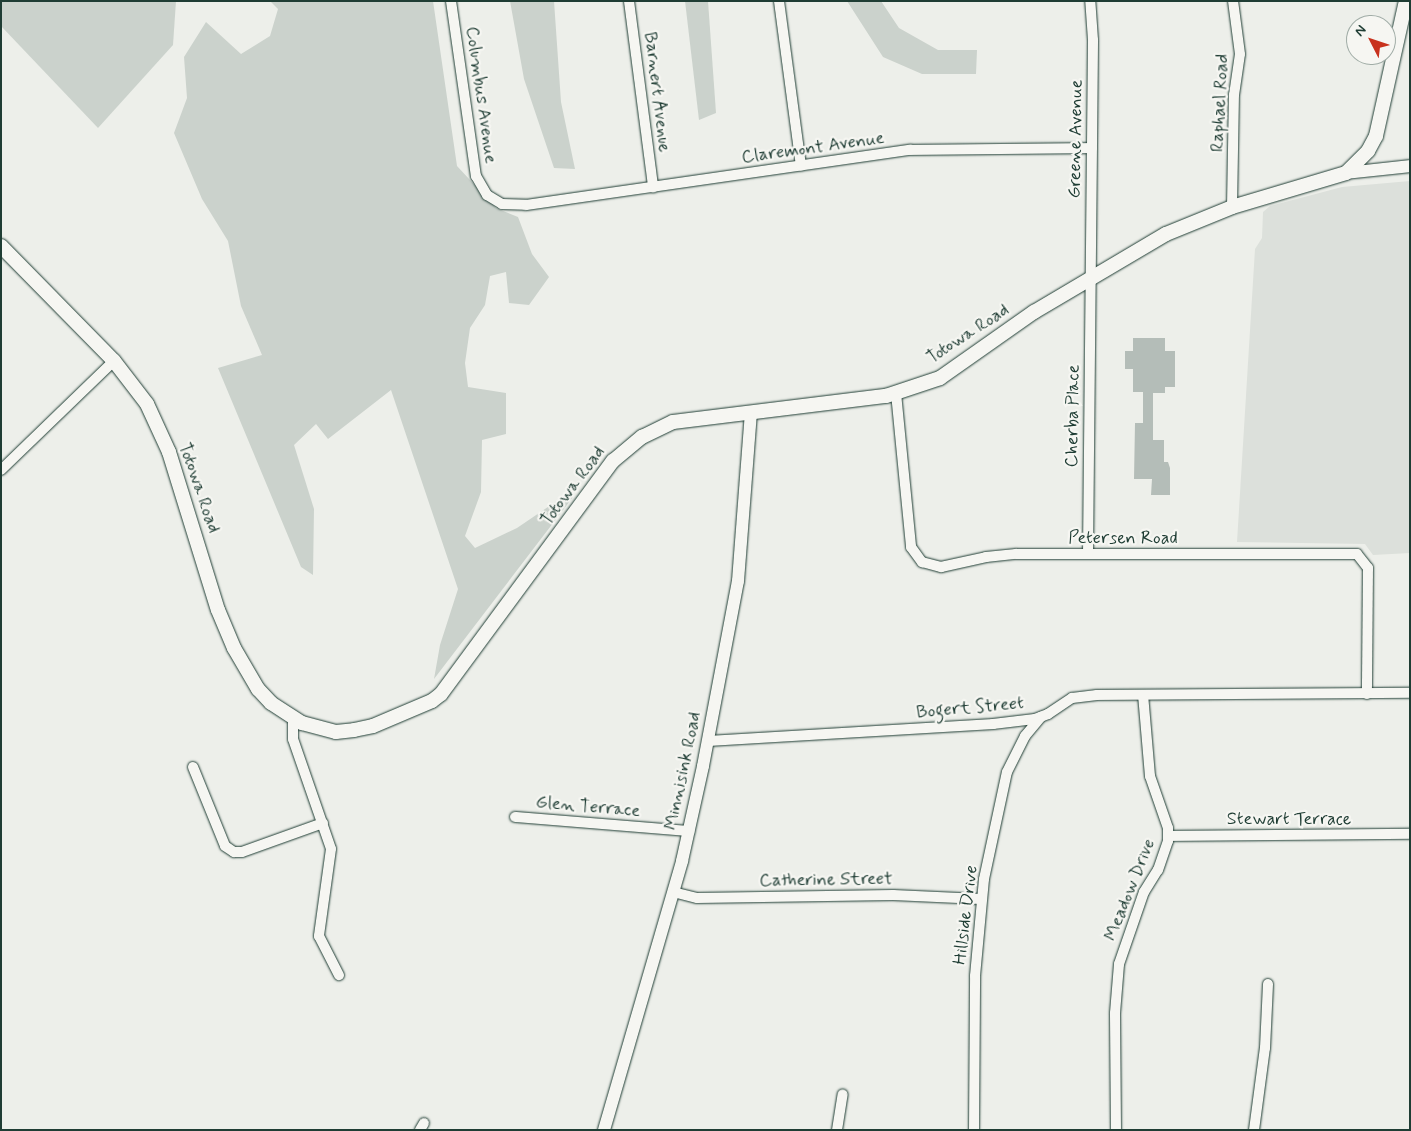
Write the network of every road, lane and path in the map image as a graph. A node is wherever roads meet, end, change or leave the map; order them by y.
1 (451, 1) edge
2 (629, 1) edge
3 (779, 1) edge
4 (1090, 1) edge
5 (1233, 1) edge
6 (1406, 1) edge
7 (1092, 148) junction
8 (801, 166) junction
9 (1410, 166) edge
10 (1346, 173) junction
11 (653, 187) junction
12 (540, 203) joint
13 (1232, 207) junction
14 (1, 246) edge
15 (1091, 277) junction
16 (114, 361) junction
17 (896, 392) junction
18 (751, 412) junction
19 (1, 470) edge
20 (1088, 554) junction
21 (1410, 693) edge
22 (1367, 694) junction
23 (1142, 695) junction
24 (1042, 716) junction
25 (293, 718) junction
26 (708, 741) junction
27 (193, 767) dead end
28 (515, 817) dead end
29 (323, 824) junction
30 (688, 831) junction
31 (1410, 834) edge
32 (1168, 836) junction
33 (673, 892) junction
34 (981, 899) junction
35 (338, 974) dead end
36 (1268, 984) dead end
37 (843, 1094) dead end
38 (604, 1130) edge
39 (837, 1130) edge
40 (974, 1130) edge
41 (1116, 1130) edge
42 (1254, 1130) edge

1 - 12 street, Columbus Avenue
2 - 11 street, Barnert Avenue
3 - 8 street
4 - 7 street, Greene Avenue
5 - 13 street, Raphael Road
6 - 10 main road, Totowa Road
7 - 8 street, Claremont Avenue
7 - 15 street, Greene Avenue
8 - 11 street, Claremont Avenue
9 - 10 street
10 - 13 main road, Totowa Road
11 - 12 street, Claremont Avenue
13 - 15 main road, Totowa Road
14 - 16 main road, Totowa Road
15 - 17 main road, Totowa Road
15 - 20 street, Cherba Place
16 - 19 street
16 - 25 main road, Totowa Road
17 - 18 main road, Totowa Road
17 - 20 street, Petersen Road
18 - 25 main road, Totowa Road
18 - 26 street, Minnisink Road
20 - 22 street, Petersen Road
21 - 22 street, Bogert Street
22 - 23 street, Bogert Street
23 - 24 street, Bogert Street
23 - 32 street, Meadow Drive
24 - 26 street, Bogert Street
24 - 34 street, Hillside Drive
25 - 29 street
26 - 30 street, Minnisink Road
27 - 29 street
28 - 30 street, Glen Terrace
29 - 35 street
30 - 33 street, Minnisink Road
31 - 32 street, Stewart Terrace
32 - 41 street, Meadow Drive
33 - 34 street, Catherine Street
33 - 38 street, Minnisink Road
34 - 40 street, Hillside Drive
36 - 42 street
37 - 39 street

